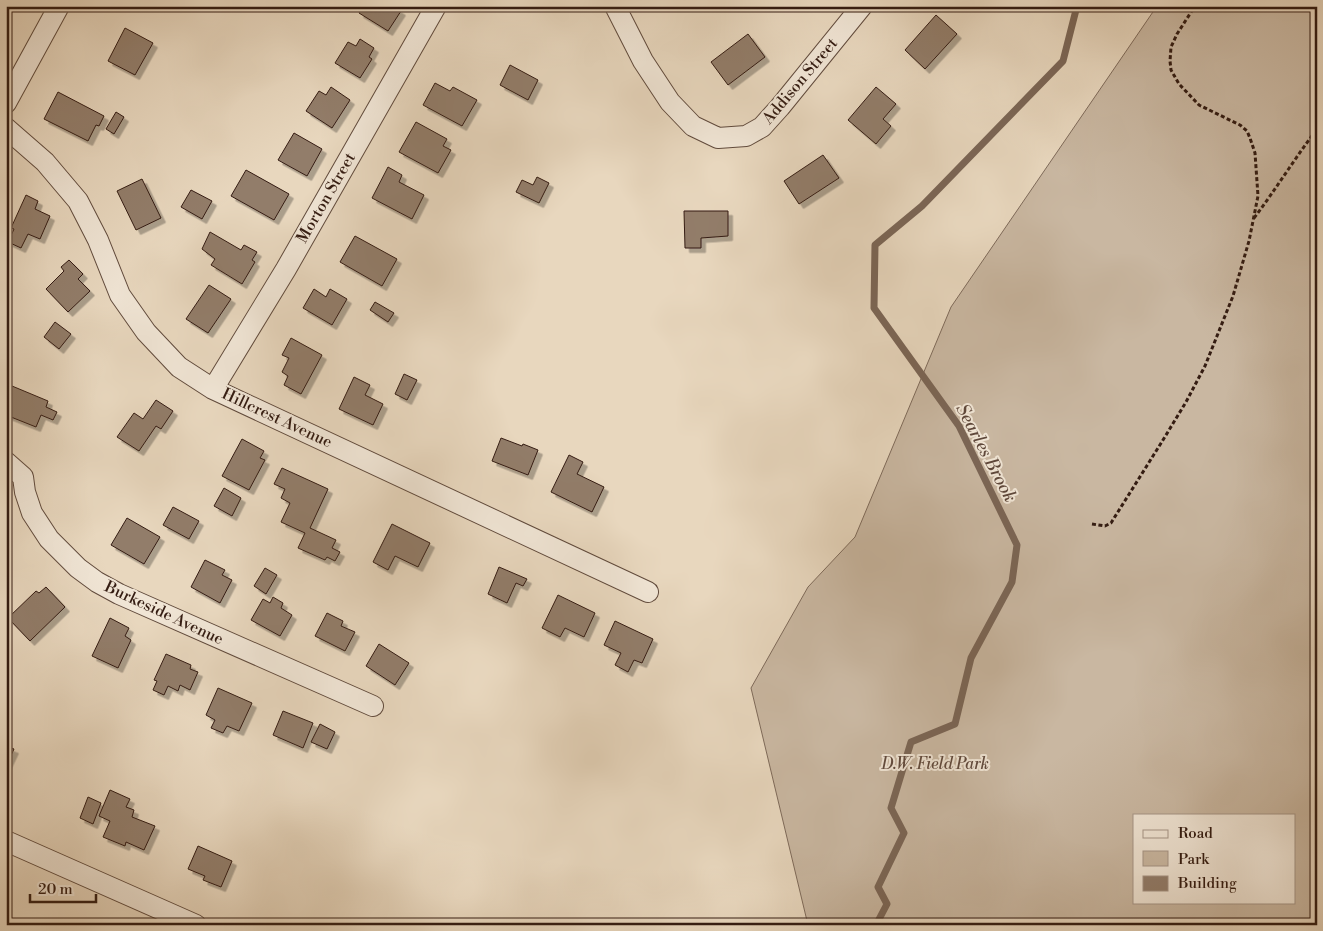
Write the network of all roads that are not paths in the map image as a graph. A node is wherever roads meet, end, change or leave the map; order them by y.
1 (59, 6) edge
2 (436, 6) edge
3 (615, 6) edge
4 (862, 6) edge
5 (6, 103) edge
6 (6, 128) edge
7 (213, 388) junction
8 (6, 462) edge
9 (648, 592) dead end
10 (373, 706) dead end
11 (6, 841) edge
12 (165, 919) edge
13 (196, 925) edge

1 - 5 street
2 - 7 street, Morton Street
3 - 4 street, Addison Street
6 - 7 street, Hillcrest Avenue
7 - 9 street, Hillcrest Avenue
8 - 10 street, Burkeside Avenue
11 - 12 street
12 - 13 street

